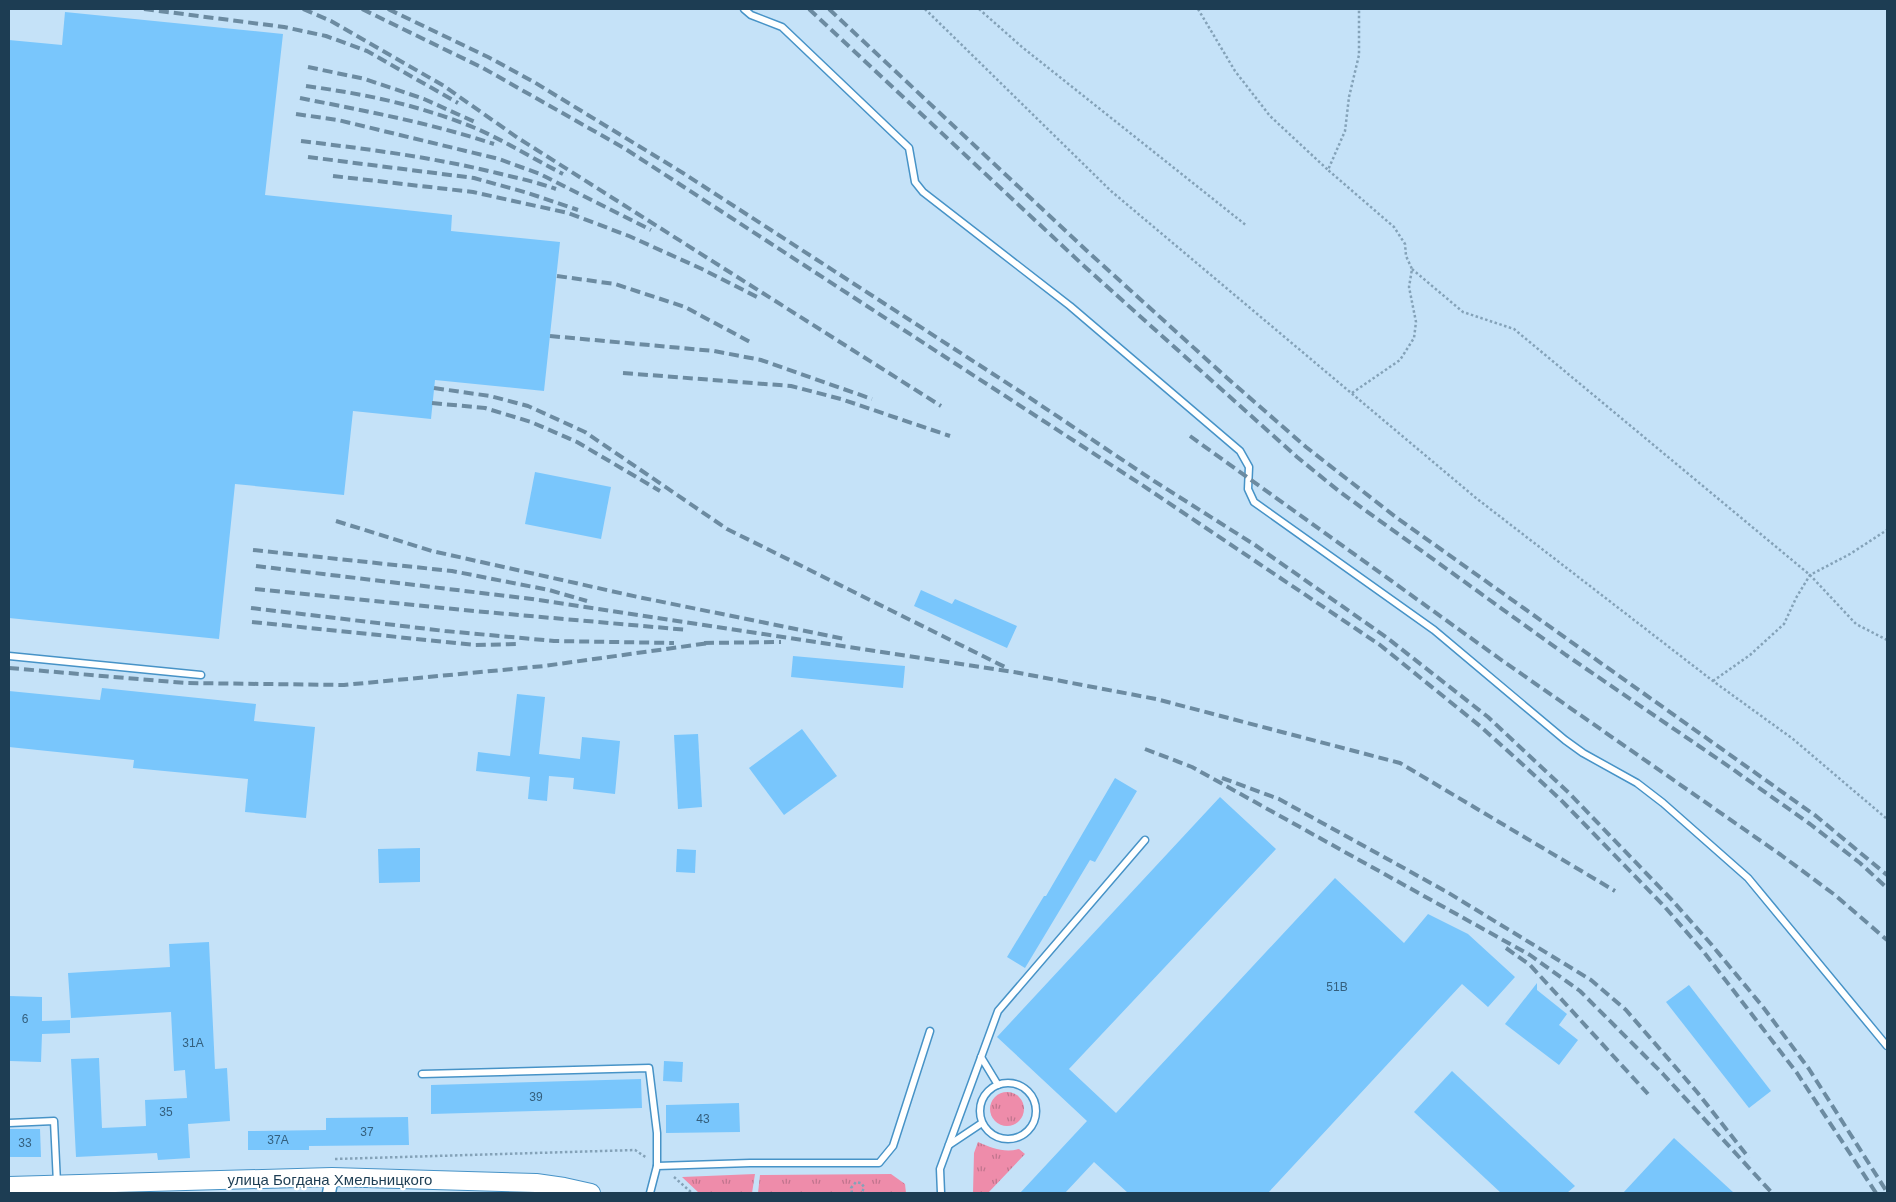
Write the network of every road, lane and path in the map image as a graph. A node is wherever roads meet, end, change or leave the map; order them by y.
1 (744, 9) edge
2 (925, 9) edge
3 (979, 9) edge
4 (1198, 9) edge
5 (1359, 9) edge
6 (1328, 170) junction
7 (1246, 226) dead end
8 (1412, 269) junction
9 (1352, 393) junction
10 (1887, 530) edge
11 (1810, 575) junction
12 (1887, 640) edge
13 (9, 656) edge
14 (201, 675) dead end
15 (1713, 681) junction
16 (1887, 819) edge
17 (1145, 840) dead end
18 (930, 1031) dead end
19 (1887, 1046) edge
20 (981, 1057) junction
21 (422, 1074) dead end
22 (998, 1085) junction
23 (9, 1122) edge
24 (982, 1123) junction
25 (949, 1145) junction
26 (657, 1166) junction
27 (676, 1178) dead end
28 (57, 1185) junction
29 (330, 1185) edge
30 (9, 1186) edge
31 (591, 1193) edge
32 (650, 1193) edge
33 (692, 1193) edge
34 (852, 1193) edge
35 (862, 1193) edge
36 (941, 1193) edge

1 - 19 lane
2 - 9 path
3 - 7 path
4 - 6 path
5 - 6 path
6 - 8 path
8 - 9 path
8 - 11 path
9 - 15 path
10 - 11 path
11 - 12 path
11 - 15 path
13 - 14 lane
15 - 16 path
17 - 20 lane
18 - 26 lane
20 - 22 lane
20 - 25 lane
21 - 26 lane
22 - 24 lane
22 - 24 lane
23 - 28 lane
24 - 25 lane
25 - 36 lane
26 - 32 lane
27 - 33 path
28 - 29 main road, улица Богдана Хмельницкого
28 - 30 main road, улица Богдана Хмельницкого
29 - 31 main road, улица Богдана Хмельницкого
34 - 35 path

